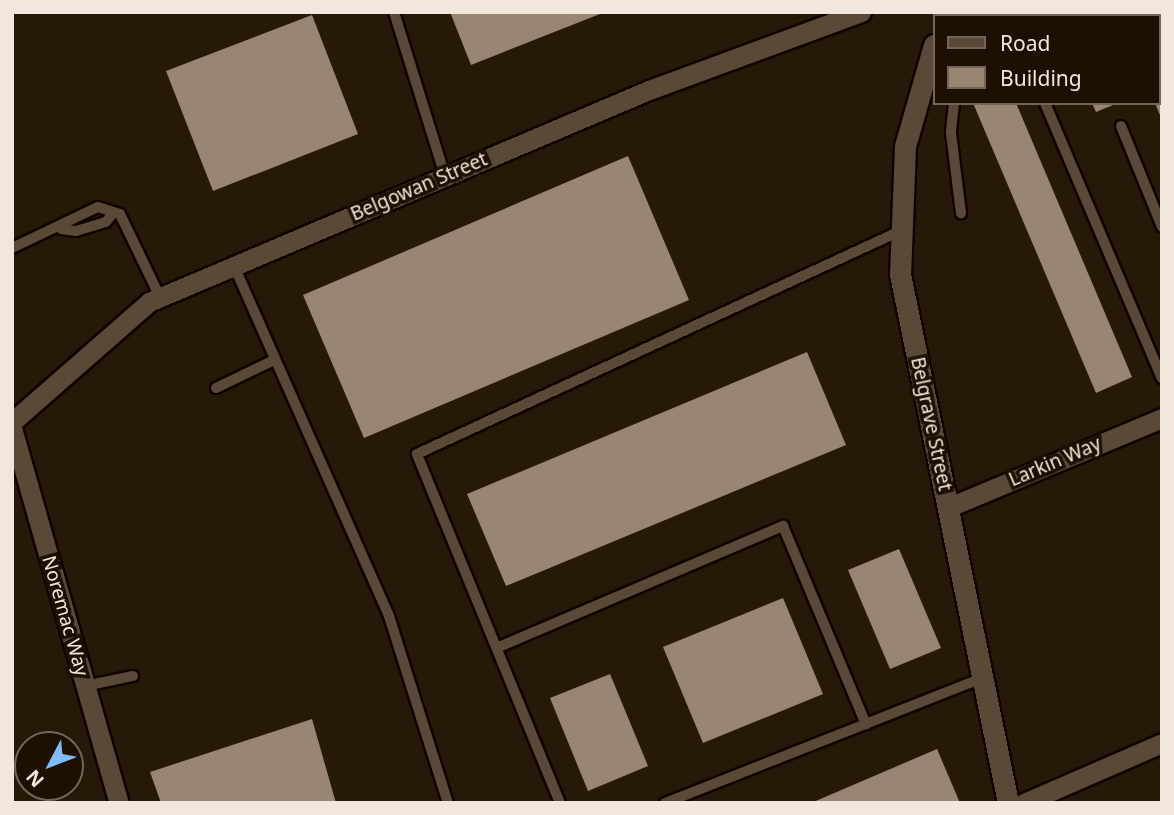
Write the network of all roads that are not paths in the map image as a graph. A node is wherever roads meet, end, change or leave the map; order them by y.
1 (394, 12) edge
2 (861, 12) edge
3 (932, 52) edge
4 (954, 105) edge
5 (1046, 105) edge
6 (1121, 127) dead end
7 (445, 176) junction
8 (113, 213) junction
9 (961, 213) dead end
10 (1162, 227) edge
11 (61, 229) junction
12 (898, 233) junction
13 (12, 248) edge
14 (234, 266) junction
15 (160, 298) junction
16 (274, 359) junction
17 (1162, 378) edge
18 (216, 388) dead end
19 (1162, 418) edge
20 (12, 422) edge
21 (12, 428) edge
22 (949, 507) junction
23 (499, 647) junction
24 (133, 676) dead end
25 (982, 678) junction
26 (85, 686) junction
27 (866, 724) junction
28 (1162, 743) edge
29 (119, 803) edge
30 (448, 803) edge
31 (560, 803) edge
32 (665, 803) edge
33 (1008, 803) edge
34 (1024, 803) edge

1 - 7 lane
2 - 7 street, Belgowan Street
3 - 12 street, Belgrave Street
4 - 9 lane
5 - 17 lane
6 - 10 lane
7 - 14 street, Belgowan Street
8 - 11 lane
8 - 11 lane
8 - 15 lane
11 - 13 lane
12 - 22 street, Belgrave Street
12 - 23 lane
14 - 15 street, Belgowan Street
14 - 16 lane
15 - 20 street, Belgowan Street
16 - 18 lane
16 - 30 lane
19 - 22 street, Larkin Way
21 - 26 street, Noremac Way
22 - 25 street, Belgrave Street
23 - 27 lane
23 - 31 lane
24 - 26 lane
25 - 27 lane
25 - 33 street, Belgrave Street
26 - 29 street, Noremac Way
27 - 32 lane
28 - 34 street

